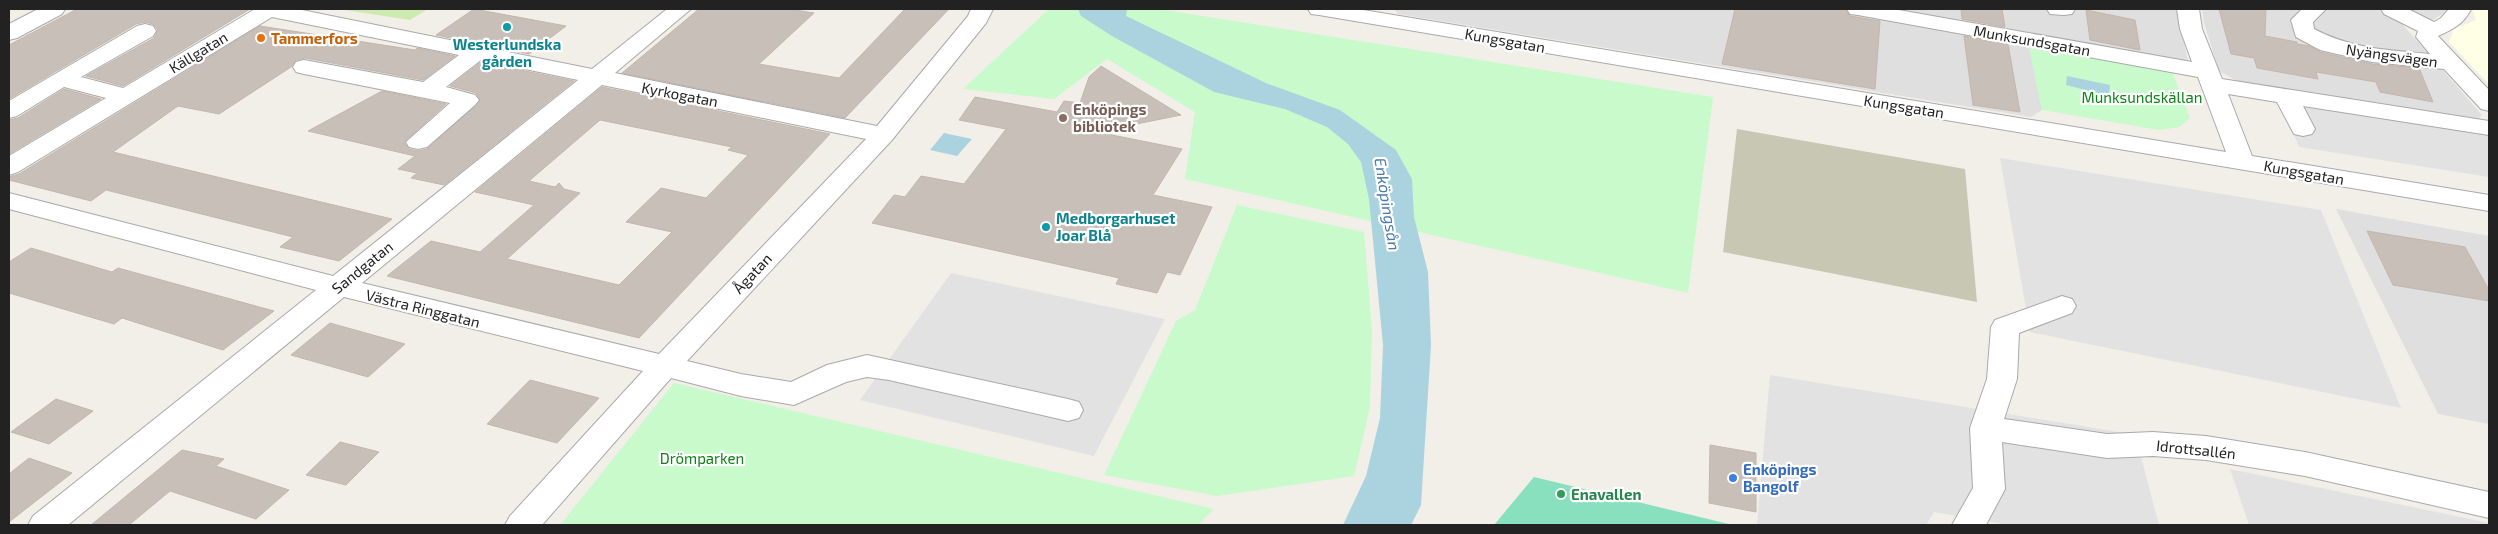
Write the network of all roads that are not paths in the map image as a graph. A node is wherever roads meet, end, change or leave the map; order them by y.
1 (54, 9) edge
2 (268, 9) edge
3 (680, 9) edge
4 (1319, 9) edge
5 (1858, 9) edge
6 (2058, 9) edge
7 (2064, 9) edge
8 (2188, 9) edge
9 (2314, 9) edge
10 (2392, 9) edge
11 (2460, 9) edge
12 (984, 12) edge
13 (1378, 13) edge
14 (2434, 30) junction
15 (145, 31) dead end
16 (9, 33) edge
17 (477, 52) junction
18 (2452, 63) junction
19 (304, 67) dead end
20 (596, 77) junction
21 (61, 79) junction
22 (2210, 79) junction
23 (428, 90) junction
24 (126, 96) junction
25 (2286, 97) junction
26 (2489, 104) edge
27 (9, 110) edge
28 (2489, 128) edge
29 (2303, 129) dead end
30 (883, 135) junction
31 (418, 142) dead end
32 (2242, 162) junction
33 (9, 167) edge
34 (9, 201) edge
35 (2489, 203) edge
36 (337, 286) junction
37 (2062, 306) dead end
38 (664, 367) junction
39 (1068, 410) dead end
40 (1986, 428) junction
41 (2489, 505) edge
42 (1972, 518) edge
43 (45, 525) edge
44 (522, 525) edge

1 - 16 street
2 - 17 street, Kyrkogatan
2 - 24 street, Källgatan
3 - 20 street, Sandgatan
4 - 13 street, Kungsgatan
5 - 22 street, Munksundsgatan
6 - 7 street
8 - 22 street
9 - 18 street, Nyängsvägen
10 - 14 street, Nyängsvägen
11 - 14 street
12 - 30 street, Ågatan
13 - 32 street, Kungsgatan
14 - 18 street
15 - 21 street
17 - 20 street, Kyrkogatan
17 - 23 street
18 - 26 street
19 - 23 street
20 - 30 street, Kyrkogatan
20 - 36 street, Sandgatan
21 - 24 street
21 - 27 street
22 - 25 street, Munksundsgatan
22 - 32 street
23 - 31 street
24 - 33 street, Källgatan
25 - 28 street, Munksundsgatan
25 - 29 street
30 - 38 street, Ågatan
32 - 35 street, Kungsgatan
34 - 36 street, Västra Ringgatan
36 - 38 street, Västra Ringgatan
36 - 43 street, Sandgatan
37 - 40 street
38 - 39 street, Västra Ringgatan
38 - 44 street, Ågatan
40 - 41 street, Idrottsallén
40 - 42 street

